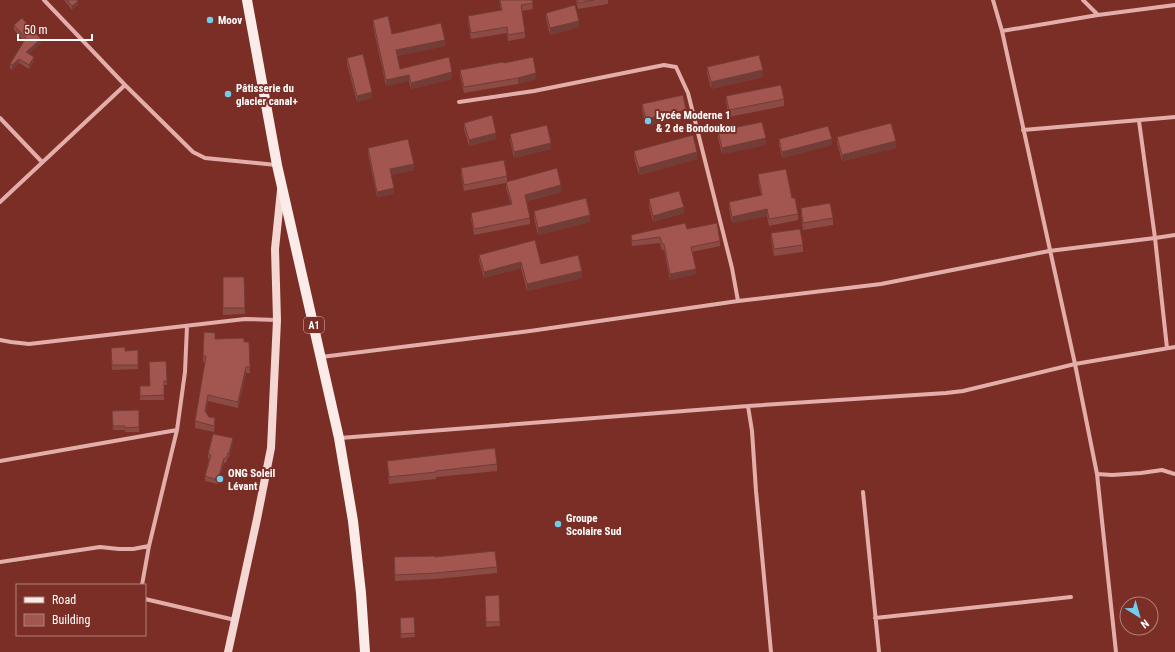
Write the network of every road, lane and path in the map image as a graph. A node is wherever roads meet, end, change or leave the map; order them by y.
1 (44, 0) edge
2 (247, 0) edge
3 (994, 0) edge
4 (1083, 0) edge
5 (1175, 4) edge
6 (1098, 15) junction
7 (1002, 31) junction
8 (125, 85) junction
9 (459, 102) dead end
10 (1175, 117) edge
11 (0, 118) edge
12 (1139, 121) junction
13 (1023, 130) junction
14 (42, 162) junction
15 (276, 165) junction
16 (281, 187) junction
17 (0, 202) edge
18 (1175, 235) edge
19 (1155, 238) junction
20 (1049, 251) junction
21 (738, 302) junction
22 (277, 320) junction
23 (187, 326) junction
24 (0, 340) edge
25 (1175, 347) edge
26 (1167, 348) junction
27 (321, 357) junction
28 (1075, 364) junction
29 (748, 406) junction
30 (177, 430) junction
31 (339, 438) junction
32 (0, 460) edge
33 (1097, 474) junction
34 (1175, 474) edge
35 (863, 492) dead end
36 (149, 546) junction
37 (0, 562) edge
38 (142, 584) edge
39 (1071, 597) dead end
40 (146, 599) edge
41 (875, 618) junction
42 (235, 620) junction
43 (228, 652) edge
44 (365, 652) edge
45 (771, 652) edge
46 (878, 652) edge
47 (1116, 652) edge

1 - 8 street
2 - 15 main road, A1
3 - 7 street
4 - 6 street
5 - 6 street
6 - 7 street
7 - 13 street
8 - 14 street
8 - 15 street
9 - 21 street
10 - 12 street
11 - 14 street
12 - 13 street
12 - 19 street
13 - 20 street
14 - 17 street
15 - 16 main road, A1
16 - 22 street
16 - 27 main road, A1
18 - 19 street
19 - 20 street
19 - 26 street
20 - 21 street
20 - 28 street
21 - 27 street
22 - 23 street
22 - 42 street
23 - 24 street
23 - 30 street
25 - 26 street
26 - 28 street
27 - 31 main road, A1
28 - 29 street
28 - 33 street
29 - 31 street
29 - 45 street
30 - 32 street
30 - 36 street
31 - 44 main road, A1
33 - 34 street
33 - 47 street
35 - 41 street
36 - 37 street
36 - 38 street
39 - 41 street
40 - 42 street
41 - 46 street
42 - 43 street

